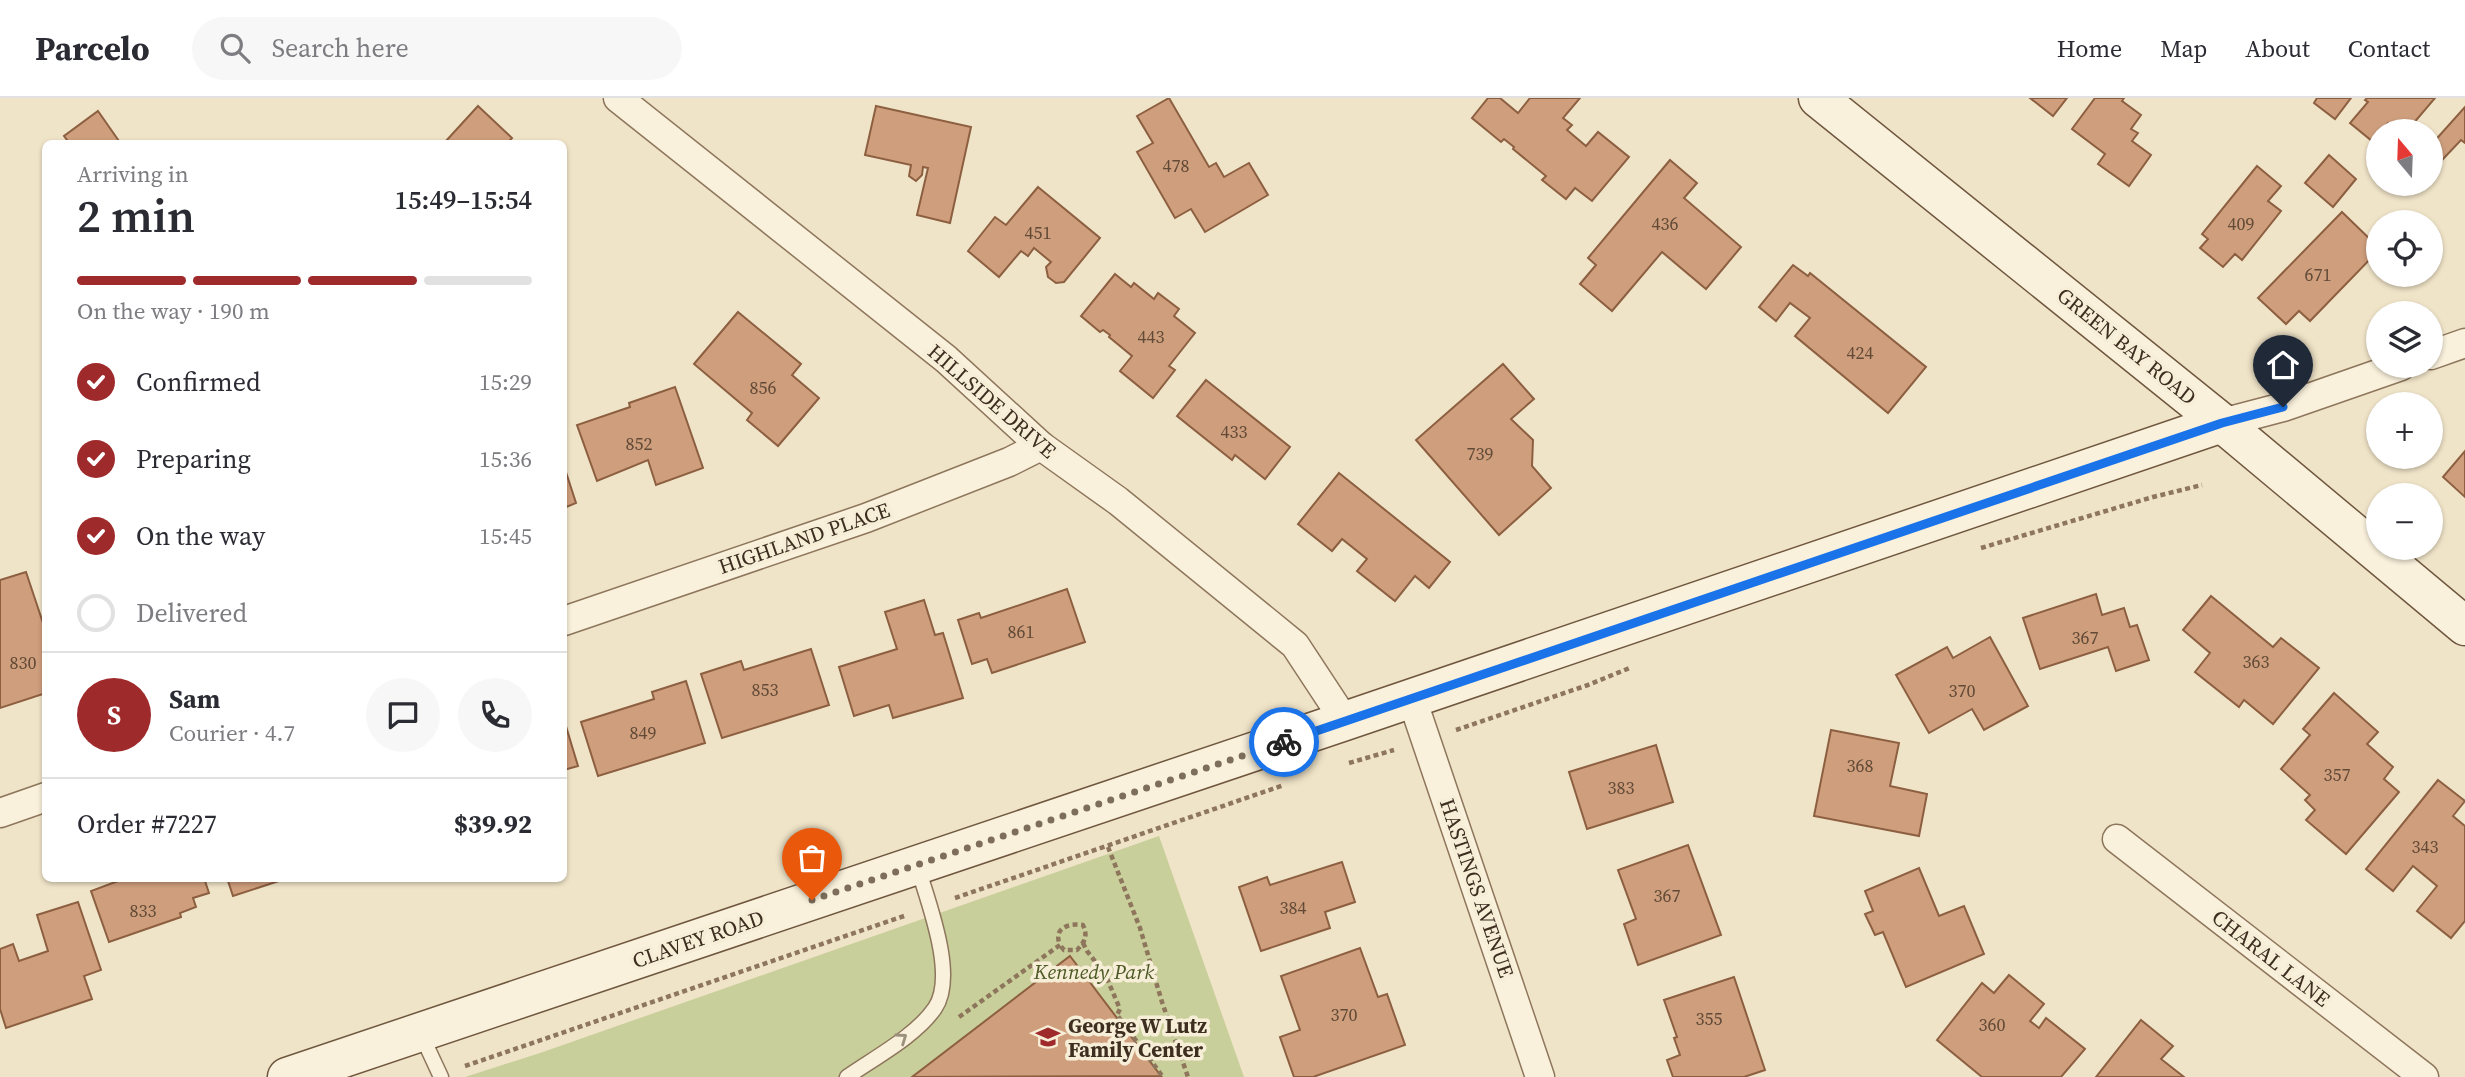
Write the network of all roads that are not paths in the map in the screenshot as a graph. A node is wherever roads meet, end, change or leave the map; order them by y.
1 (618, 98) edge
2 (1818, 98) edge
3 (2465, 343) edge
4 (2443, 351) edge
5 (2366, 378) edge
6 (2222, 423) junction
7 (1041, 446) junction
8 (567, 620) edge
9 (2465, 626) edge
10 (1412, 699) junction
11 (1346, 721) junction
12 (42, 798) edge
13 (0, 813) edge
14 (2118, 839) dead end
15 (917, 865) junction
16 (420, 1032) junction
17 (287, 1077) edge
18 (441, 1077) edge
19 (847, 1077) edge
20 (1540, 1077) edge
21 (2424, 1077) edge

1 - 7 street, HILLSIDE DRIVE
2 - 6 main road, GREEN BAY ROAD
3 - 4 street
5 - 6 street
6 - 9 main road, GREEN BAY ROAD
6 - 10 main road, CLAVEY ROAD
7 - 8 street, HIGHLAND PLACE
7 - 11 street, HILLSIDE DRIVE
10 - 11 main road, CLAVEY ROAD
10 - 20 street, HASTINGS AVENUE
11 - 15 main road, CLAVEY ROAD
12 - 13 street
14 - 21 street, CHARAL LANE
15 - 16 main road, CLAVEY ROAD
19 -> 15 lane
16 - 17 main road, CLAVEY ROAD
16 - 18 lane

